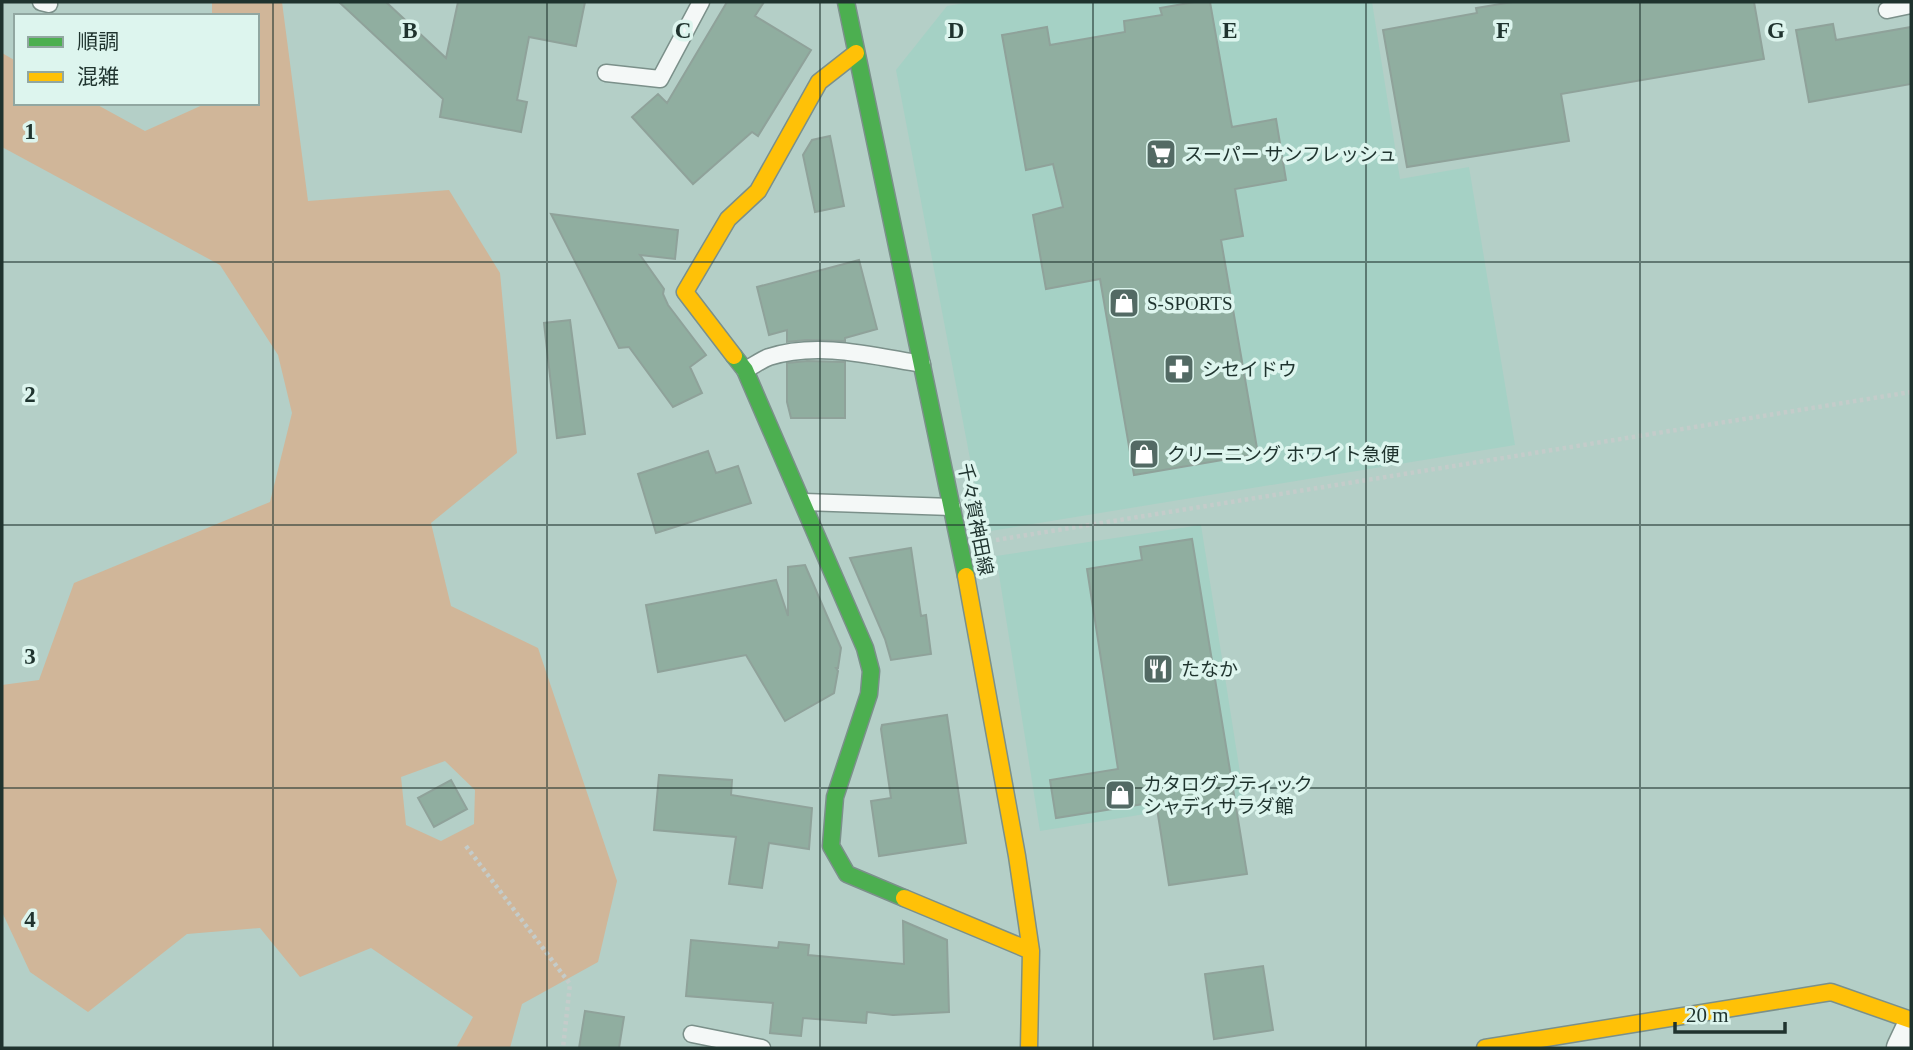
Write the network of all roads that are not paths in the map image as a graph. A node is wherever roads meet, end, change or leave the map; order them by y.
1 (701, 2) edge
2 (846, 2) edge
3 (1911, 5) edge
4 (1887, 10) dead end
5 (856, 52) junction
6 (606, 73) dead end
7 (922, 364) junction
8 (745, 370) junction
9 (802, 502) junction
10 (952, 507) junction
11 (1031, 951) junction
12 (1911, 1020) edge
13 (1911, 1031) edge
14 (692, 1034) dead end
15 (762, 1048) edge
16 (1029, 1048) edge
17 (1485, 1048) edge
18 (1903, 1048) edge

1 - 6 lane
2 - 5 street, 千々賀神田線
3 - 4 lane
5 - 7 street, 千々賀神田線
5 - 8 street
7 - 8 lane
7 - 10 street, 千々賀神田線
8 - 9 street
9 - 10 lane
9 - 11 street
10 - 11 street, 千々賀神田線
11 - 16 street, 千々賀神田線
12 - 17 street
13 - 18 street
14 - 15 lane

